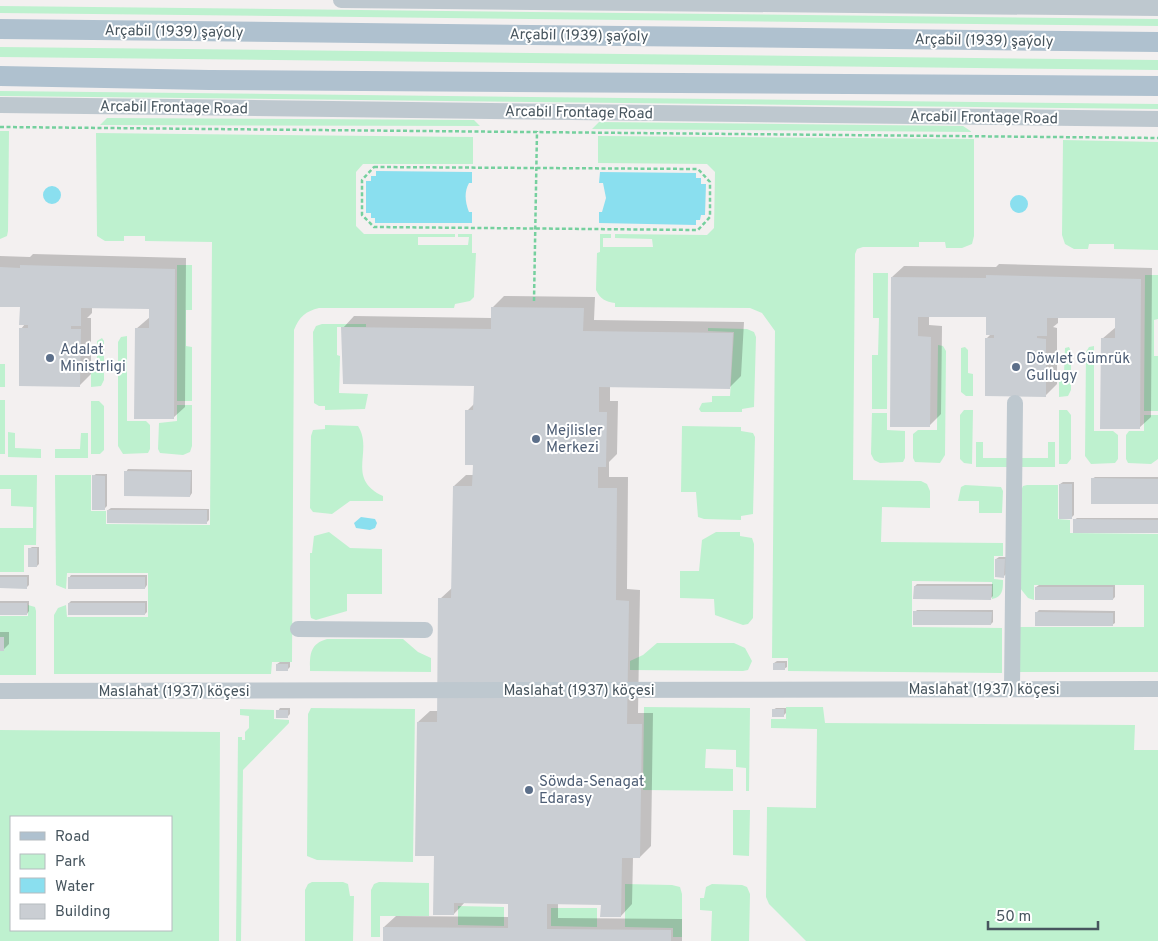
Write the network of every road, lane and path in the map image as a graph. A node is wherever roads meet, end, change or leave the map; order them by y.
1 (341, 0) edge
2 (1158, 8) edge
3 (0, 29) edge
4 (1158, 42) edge
5 (0, 76) edge
6 (1158, 86) edge
7 (0, 105) edge
8 (1158, 119) edge
9 (0, 127) edge
10 (537, 131) junction
11 (1158, 138) edge
12 (536, 167) junction
13 (536, 228) junction
14 (534, 301) dead end
15 (1014, 403) dead end
16 (298, 629) dead end
17 (425, 630) dead end
18 (1012, 689) junction
19 (1158, 689) edge
20 (0, 691) edge

1 - 2 street
3 - 4 main road, Arçabil (1939) şaýoly
5 - 6 main road
7 - 8 street, Arcabil Frontage Road
9 - 10 path
10 - 11 path
10 - 12 path
12 - 13 path
12 - 13 path
12 - 13 path
13 - 14 path
15 - 18 street
16 - 17 street
18 - 19 street, Maslahat (1937) köçesi
18 - 20 street, Maslahat (1937) köçesi

